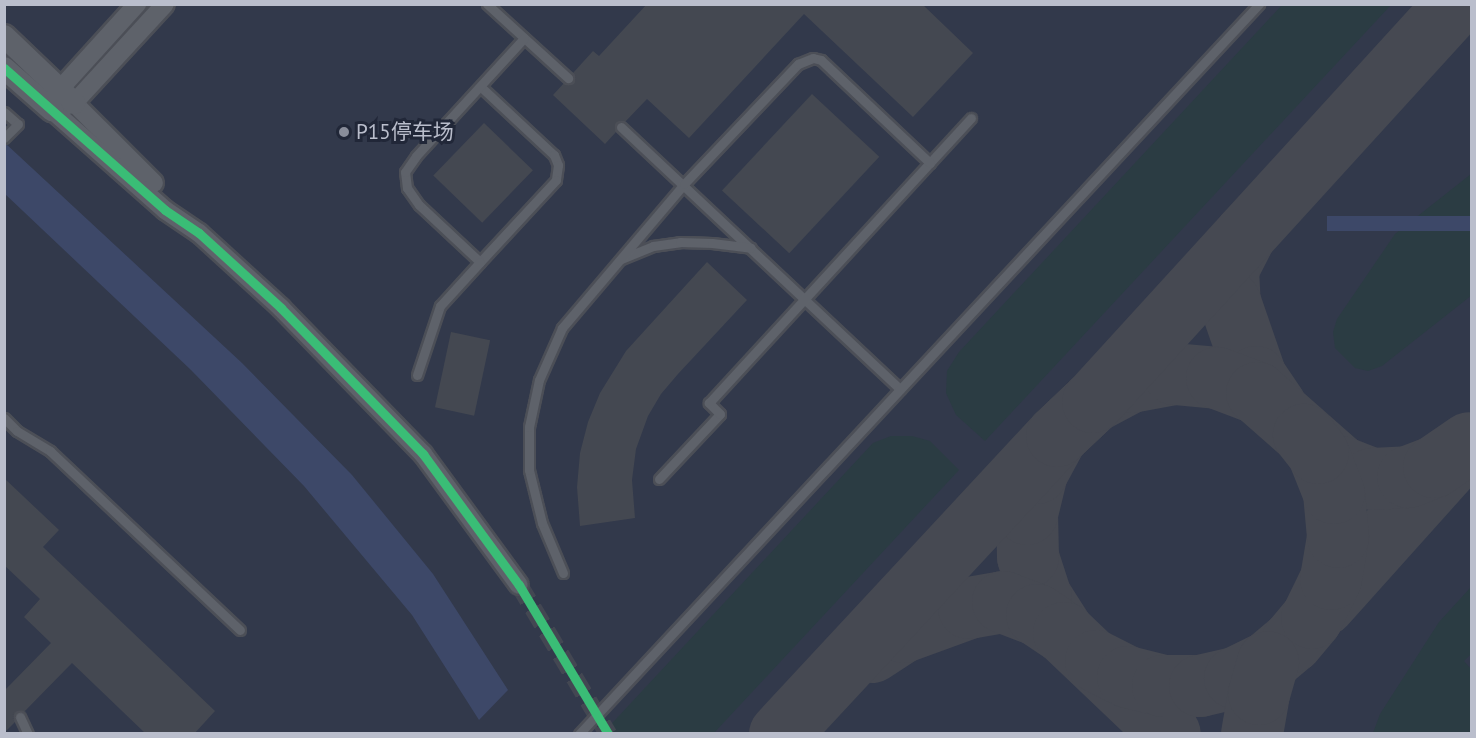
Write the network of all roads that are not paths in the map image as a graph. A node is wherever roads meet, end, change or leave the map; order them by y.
1 (137, 4) edge
2 (165, 4) edge
3 (487, 4) edge
4 (1259, 4) edge
5 (4, 36) edge
6 (524, 38) junction
7 (4, 68) edge
8 (568, 78) dead end
9 (481, 87) junction
10 (67, 96) junction
11 (52, 110) junction
12 (4, 111) edge
13 (971, 118) dead end
14 (621, 127) dead end
15 (4, 138) edge
16 (930, 163) junction
17 (684, 184) junction
18 (199, 233) junction
19 (752, 248) junction
20 (619, 260) junction
21 (480, 262) junction
22 (804, 298) junction
23 (417, 375) dead end
24 (900, 389) junction
25 (4, 418) edge
26 (658, 479) dead end
27 (563, 573) dead end
28 (519, 585) tunnel mouth
29 (240, 630) dead end
30 (20, 717) dead end
31 (28, 734) edge
32 (579, 734) edge

1 - 10 street
2 - 10 street
3 - 6 lane
4 - 24 lane
5 - 10 street
6 - 8 lane
6 - 9 lane
7 - 11 street
9 - 21 lane
9 - 21 lane
10 - 11 street
10 - 18 street
11 - 18 street
12 - 15 lane
13 - 16 lane
14 - 17 lane
16 - 17 lane
16 - 22 lane
17 - 19 lane
17 - 20 lane
18 - 28 street
19 - 20 lane
19 - 22 lane
20 - 27 lane
21 - 23 lane
22 - 24 lane
22 - 26 lane
24 - 32 lane
25 - 29 lane
30 - 31 lane

